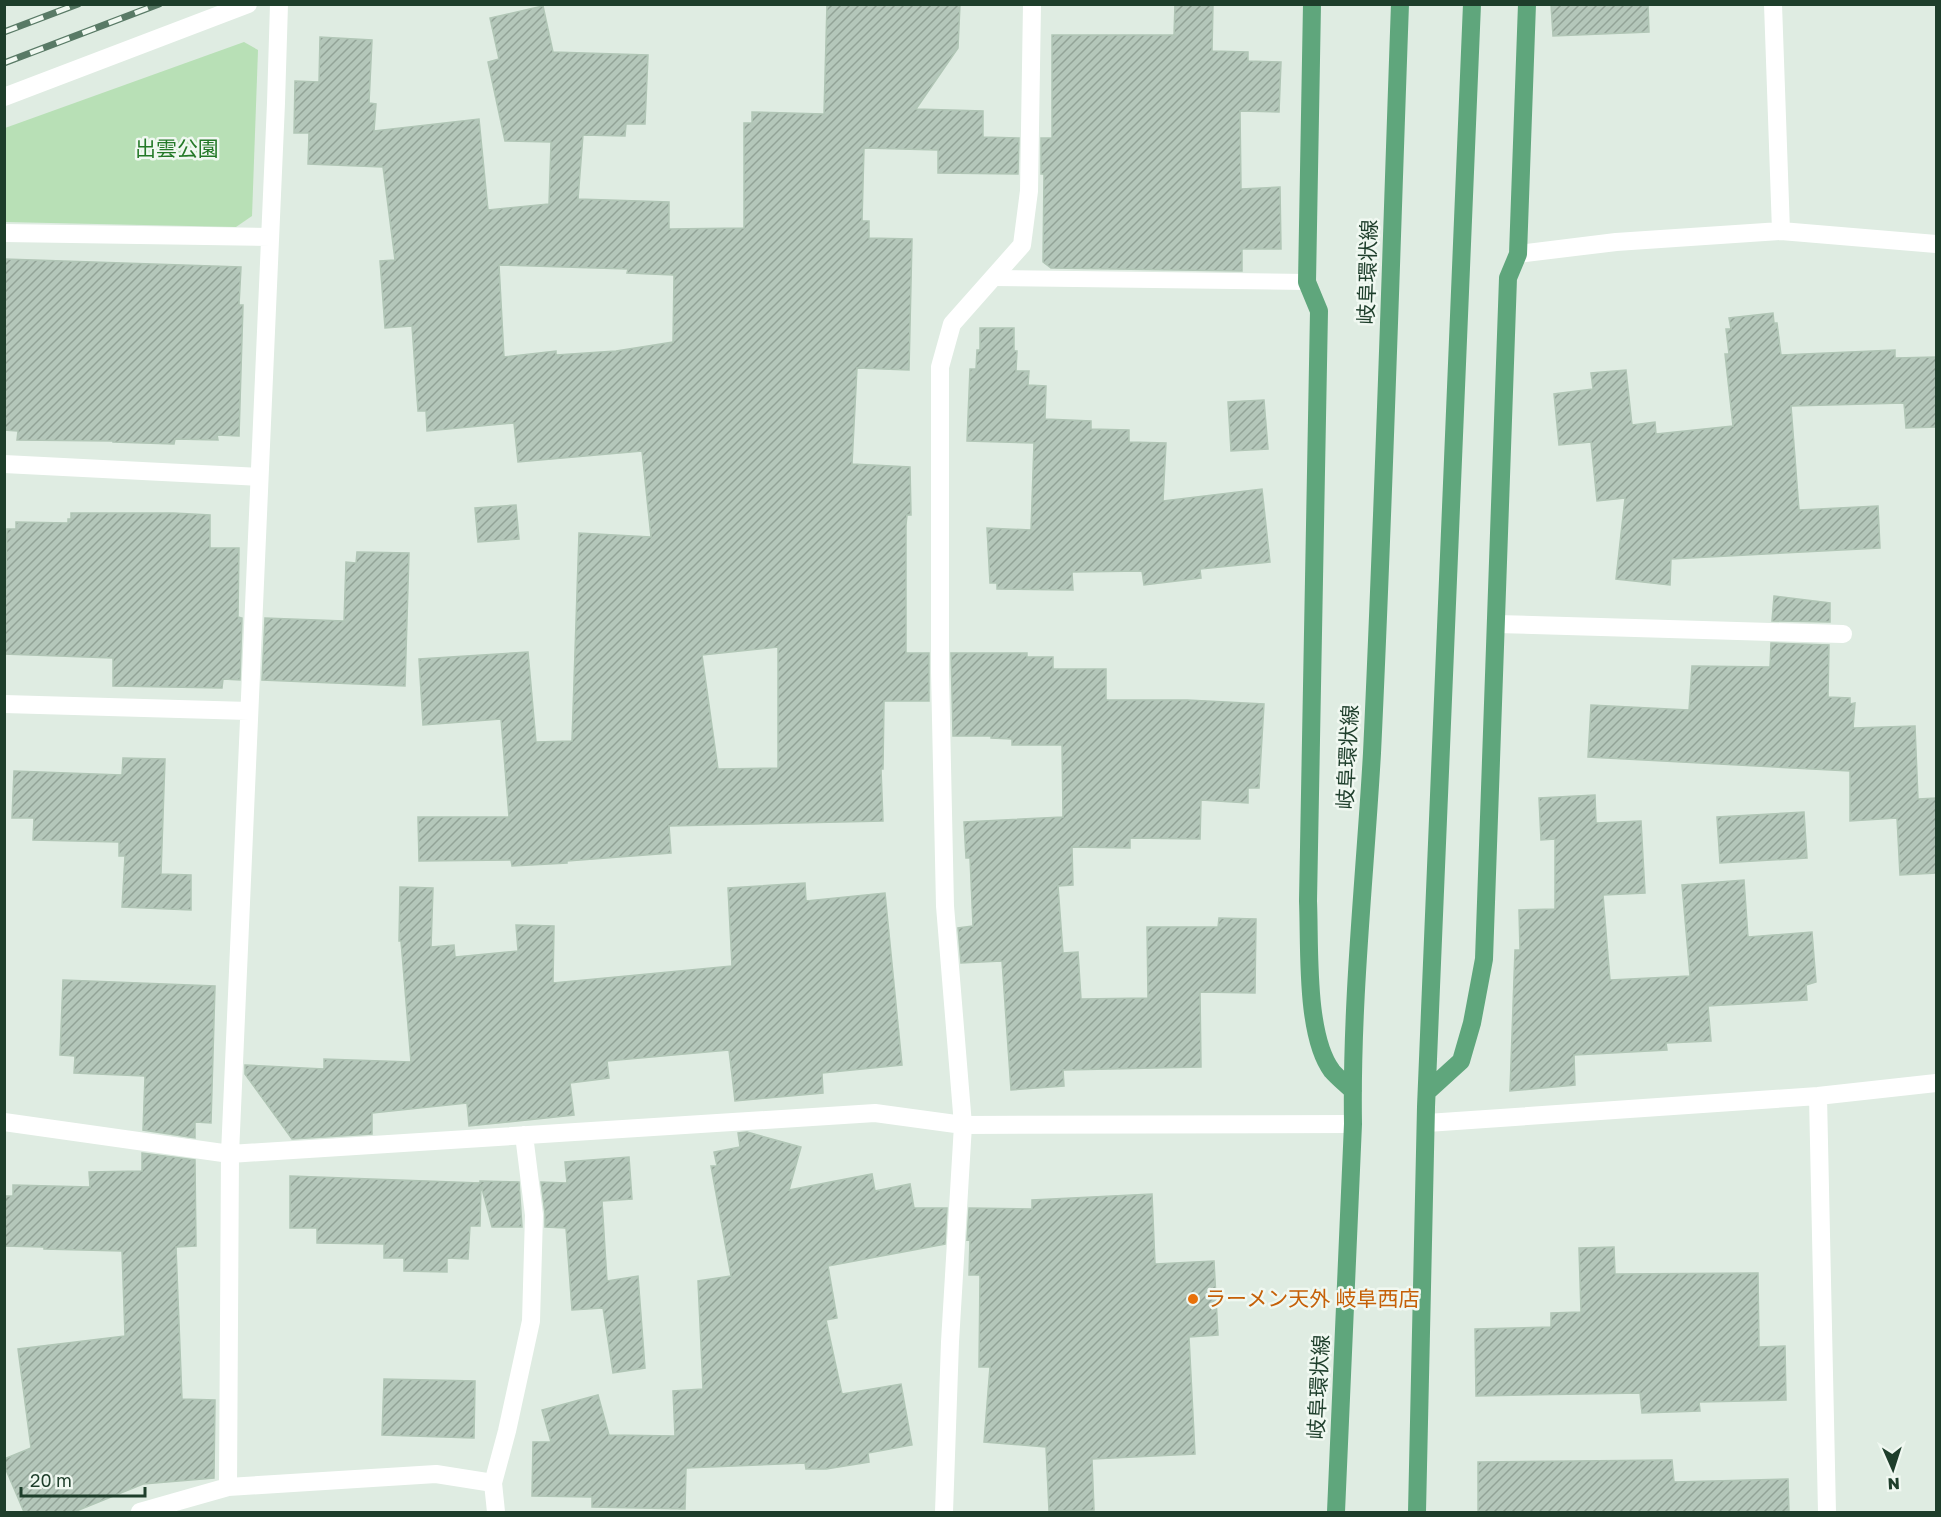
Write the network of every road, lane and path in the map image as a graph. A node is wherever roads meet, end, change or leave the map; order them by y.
1 (248, 4) edge
2 (279, 4) edge
3 (1032, 4) edge
4 (1312, 4) edge
5 (1400, 4) edge
6 (1472, 4) edge
7 (1527, 4) edge
8 (1773, 4) edge
9 (4, 97) edge
10 (1781, 231) junction
11 (4, 233) edge
12 (270, 237) junction
13 (1936, 244) edge
14 (1518, 254) junction
15 (993, 278) junction
16 (1307, 282) junction
17 (4, 464) edge
18 (259, 477) junction
19 (1496, 624) junction
20 (1843, 634) dead end
21 (4, 704) edge
22 (249, 711) junction
23 (1936, 1083) edge
24 (1353, 1090) junction
25 (1428, 1091) junction
26 (1818, 1096) junction
27 (4, 1122) edge
28 (1426, 1123) junction
29 (1353, 1124) junction
30 (963, 1125) junction
31 (524, 1135) junction
32 (230, 1154) junction
33 (493, 1482) junction
34 (228, 1487) junction
35 (140, 1512) edge
36 (496, 1512) edge
37 (944, 1512) edge
38 (1336, 1512) edge
39 (1417, 1512) edge
40 (1827, 1512) edge

1 - 9 street
2 - 12 street
3 - 15 street
4 - 16 main road
5 - 24 main road, 岐阜環状線
6 - 25 main road
7 - 14 main road
8 - 10 street
10 - 13 street
10 - 14 street
11 - 12 street
12 - 18 street
14 - 19 main road
15 - 16 lane
15 - 30 street
16 - 24 main road
17 - 18 street
18 - 22 street
19 - 20 street
19 - 25 main road
21 - 22 street
22 - 32 street
23 - 26 street
24 - 29 main road, 岐阜環状線
25 - 28 main road
26 - 28 street
26 - 40 street
27 - 32 street
28 - 39 main road
29 - 30 street
29 - 38 main road, 岐阜環状線
30 - 31 street
30 - 37 street
31 - 32 street
31 - 33 street
32 - 34 street
33 - 34 street
33 - 36 street
34 - 35 street

